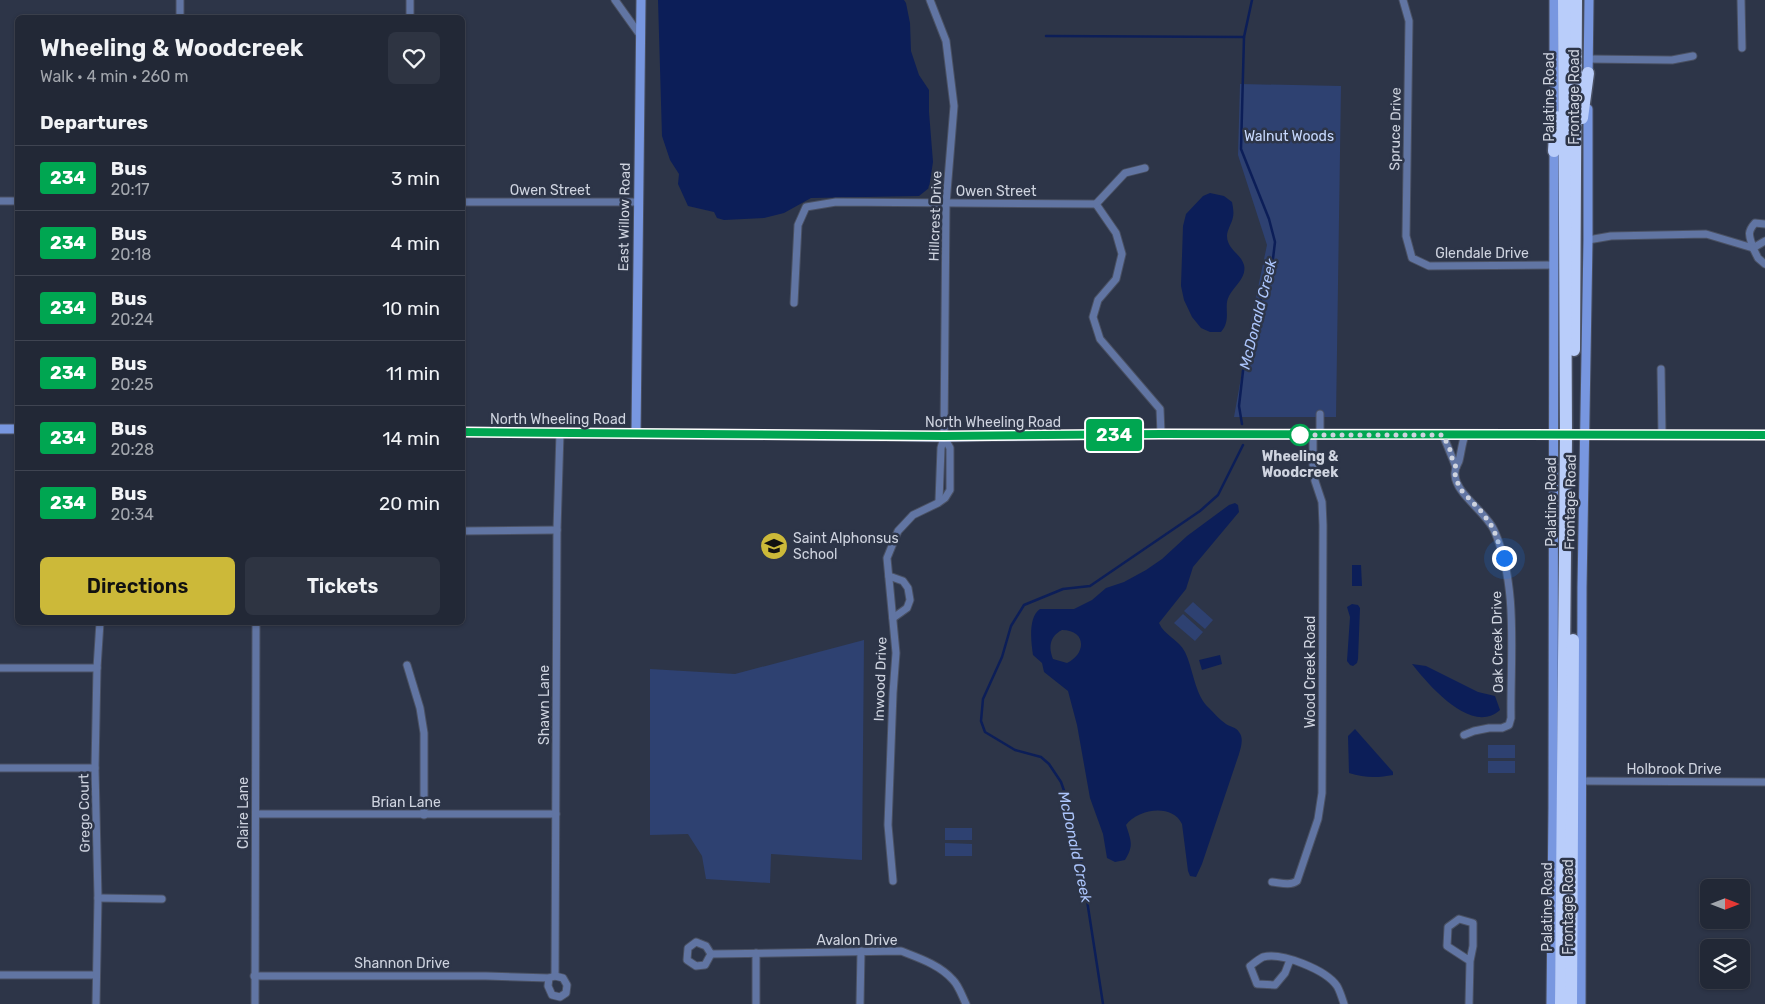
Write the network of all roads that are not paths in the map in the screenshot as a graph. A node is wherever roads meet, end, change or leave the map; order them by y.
1 (180, 0) edge
2 (410, 0) edge
3 (615, 0) edge
4 (641, 0) edge
5 (930, 0) edge
6 (1403, 0) edge
7 (1554, 0) edge
8 (1564, 0) edge
9 (1576, 0) edge
10 (1589, 0) edge
11 (1741, 0) edge
12 (180, 15) edge
13 (410, 15) edge
14 (640, 35) junction
15 (1742, 48) dead end
16 (1693, 56) dead end
17 (1588, 59) junction
18 (1588, 73) junction
19 (1554, 151) junction
20 (1146, 168) dead end
21 (1574, 170) junction
22 (0, 201) edge
23 (15, 201) edge
24 (465, 202) edge
25 (637, 202) junction
26 (946, 204) junction
27 (1096, 204) junction
28 (1765, 224) edge
29 (1588, 240) junction
30 (1765, 241) edge
31 (1753, 248) junction
32 (1412, 258) joint
33 (1765, 264) edge
34 (1554, 265) junction
35 (794, 302) dead end
36 (1661, 369) dead end
37 (1320, 414) dead end
38 (0, 429) edge
39 (15, 429) edge
40 (465, 432) edge
41 (560, 433) junction
42 (636, 433) junction
43 (1161, 434) junction
44 (1317, 435) junction
45 (1443, 435) junction
46 (1464, 435) junction
47 (1662, 435) junction
48 (1765, 435) edge
49 (944, 436) junction
50 (1570, 436) junction
51 (1456, 467) junction
52 (465, 530) edge
53 (557, 530) junction
54 (889, 576) junction
55 (893, 618) junction
56 (100, 625) edge
57 (256, 625) edge
58 (1582, 644) junction
59 (406, 665) dead end
60 (0, 668) edge
61 (97, 668) junction
62 (1464, 735) dead end
63 (1573, 737) junction
64 (0, 768) edge
65 (95, 768) junction
66 (1583, 781) junction
67 (1765, 782) edge
68 (256, 814) junction
69 (556, 814) junction
70 (424, 815) junction
71 (893, 881) dead end
72 (1272, 882) dead end
73 (98, 898) junction
74 (162, 899) dead end
75 (861, 951) junction
76 (756, 953) junction
77 (711, 954) dead end
78 (1290, 960) junction
79 (1470, 961) junction
80 (0, 975) edge
81 (96, 975) junction
82 (254, 976) junction
83 (552, 977) joint
84 (96, 1004) edge
85 (254, 1004) edge
86 (756, 1004) edge
87 (860, 1004) edge
88 (966, 1004) edge
89 (1344, 1004) edge
90 (1470, 1004) edge
91 (1551, 1004) edge
92 (1562, 1004) edge
93 (1571, 1004) edge
94 (1581, 1004) edge

1 - 12 street
2 - 13 street
3 - 14 street
4 - 14 street, East Willow Road
5 - 26 street, Hillcrest Drive
6 - 32 street, Spruce Drive
7 - 19 street, Frontage Road
8 - 19 highway
8 - 50 highway, Palatine Road
9 - 21 highway, Palatine Road
10 - 17 street, Frontage Road
11 - 15 street
14 - 25 street, East Willow Road
16 - 17 street
17 - 18 street, Frontage Road
18 - 21 highway
18 - 29 street, Frontage Road
19 - 34 street, Frontage Road
20 - 27 street
21 - 50 highway, Palatine Road
22 - 23 street
24 - 25 street, Owen Street
25 - 42 street, East Willow Road
26 - 27 street, Owen Street
26 - 35 street, Owen Street
26 - 49 street, Hillcrest Drive
27 - 43 street
28 - 31 street
29 - 31 street
29 - 50 street, Frontage Road
30 - 31 street
31 - 33 street
32 - 34 street, Glendale Drive
34 - 50 street, Frontage Road
36 - 47 street
37 - 44 street
38 - 39 street
40 - 41 street, North Wheeling Road
41 - 42 street, North Wheeling Road
41 - 53 street, Shawn Lane
42 - 49 street, North Wheeling Road
43 - 44 street, North Wheeling Road
43 - 49 street, North Wheeling Road
44 - 45 street, North Wheeling Road
44 - 72 street, Wood Creek Road
45 - 46 street, North Wheeling Road
45 - 51 street, Oak Creek Drive
46 - 50 street, North Wheeling Road
46 - 51 street, Oak Creek Drive
47 - 48 street, North Wheeling Road
47 - 50 street, North Wheeling Road
49 - 54 street, Inwood Drive
50 - 58 street, Frontage Road
50 - 63 highway, Palatine Road
50 - 91 street, Frontage Road
50 - 92 highway, Palatine Road
51 - 62 street, Oak Creek Drive
52 - 53 street
53 - 69 street, Shawn Lane
54 - 55 street, Inwood Drive
54 - 55 street
55 - 71 street, Inwood Drive
56 - 61 street, Grego Court
57 - 68 street, Claire Lane
58 - 63 highway
58 - 66 street, Frontage Road
59 - 70 street
60 - 61 street
61 - 65 street, Grego Court
63 - 93 highway, Palatine Road
64 - 65 street
65 - 73 street, Grego Court
66 - 67 street, Holbrook Drive
66 - 94 street, Frontage Road
68 - 70 street, Brian Lane
68 - 82 street, Claire Lane
69 - 70 street, Brian Lane
69 - 83 street, Shawn Lane
73 - 74 street
73 - 81 street, Grego Court
75 - 76 street, Avalon Drive
75 - 87 street
75 - 88 street, Avalon Drive
76 - 77 street, Avalon Drive
76 - 86 street
78 - 78 street
78 - 89 street
79 - 79 street
79 - 90 street
80 - 81 street
81 - 84 street, Grego Court
82 - 83 street, Shannon Drive
82 - 85 street, Claire Lane

